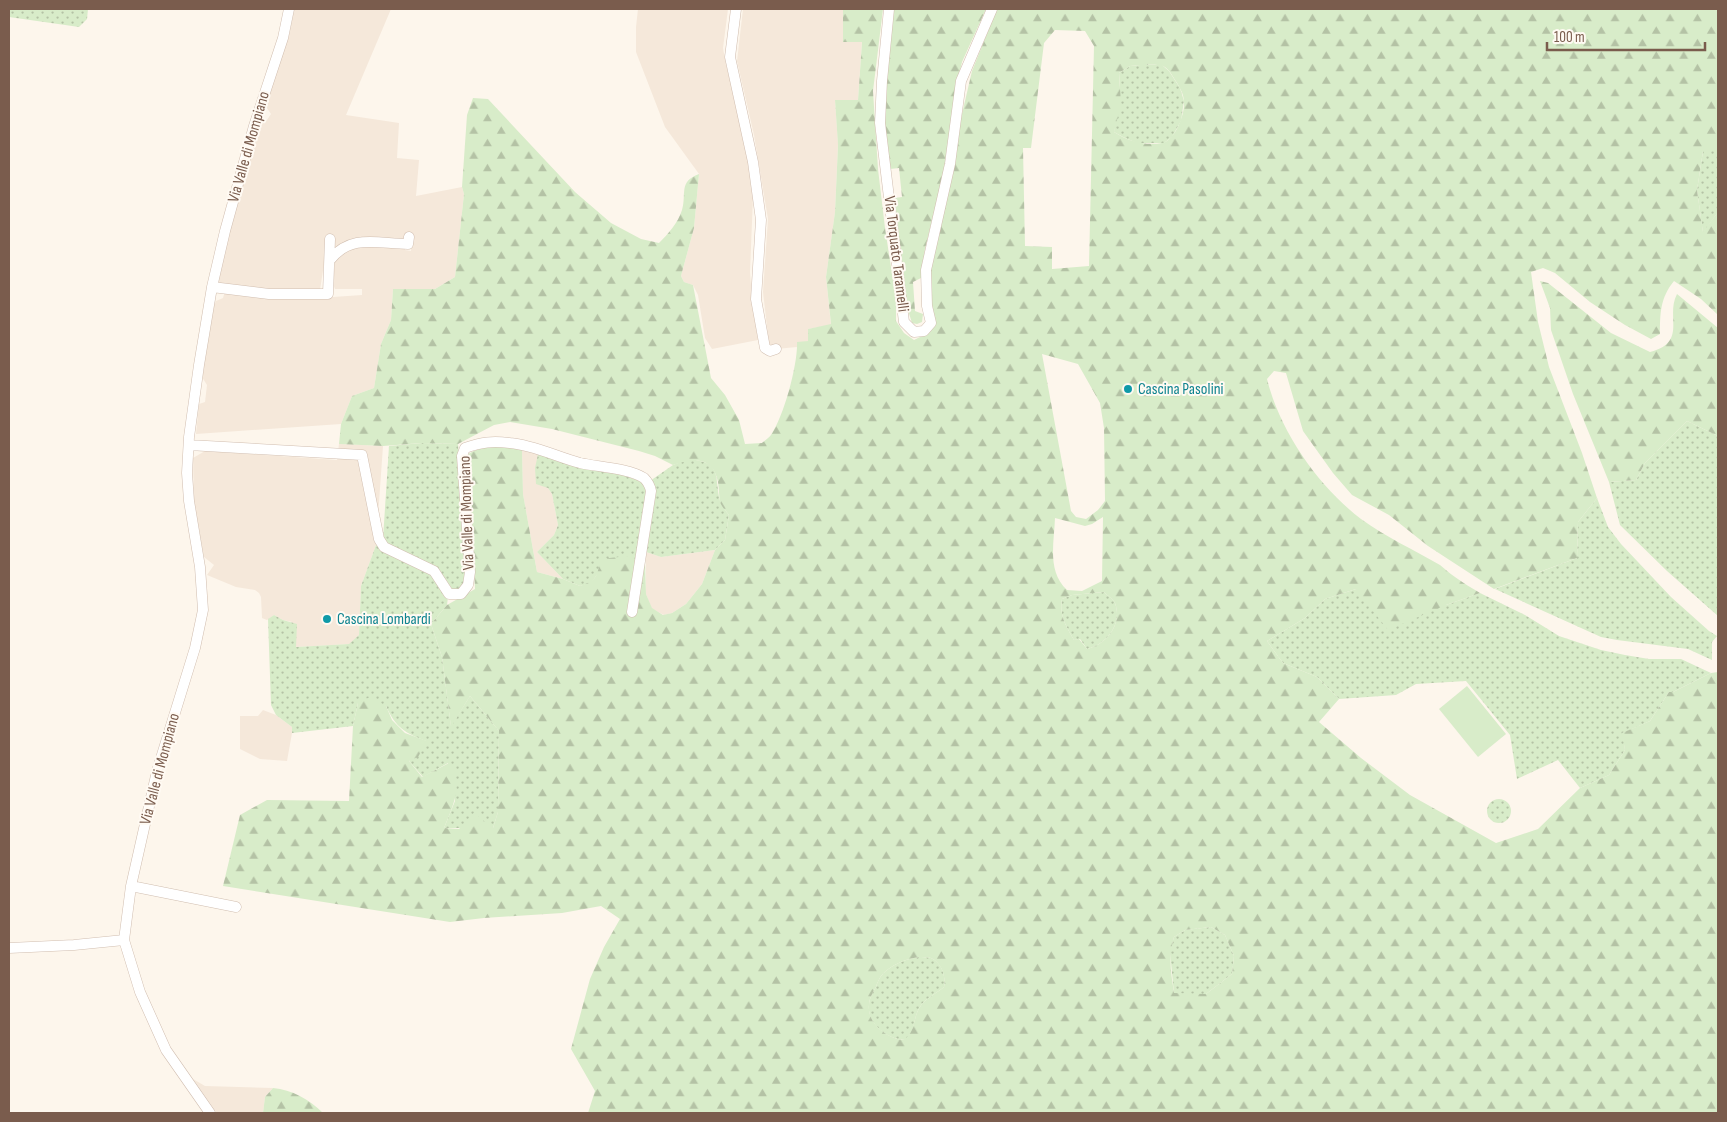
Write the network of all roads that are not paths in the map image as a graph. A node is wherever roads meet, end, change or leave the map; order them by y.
1 (289, 9) edge
2 (736, 9) edge
3 (889, 9) edge
4 (992, 9) edge
5 (330, 239) dead end
6 (408, 244) dead end
7 (330, 260) junction
8 (212, 287) junction
9 (776, 349) dead end
10 (188, 445) junction
11 (632, 612) dead end
12 (131, 886) junction
13 (236, 907) dead end
14 (124, 940) junction
15 (9, 948) edge
16 (210, 1113) edge

1 - 8 street, Via Valle di Mompiano
2 - 9 street
3 - 4 street, Via Torquato Taramelli
5 - 7 street
6 - 7 street
7 - 8 street
8 - 10 street, Via Valle di Mompiano
10 - 11 street, Via Valle di Mompiano
10 - 12 street, Via Valle di Mompiano
12 - 13 street
12 - 14 street, Via Valle di Mompiano
14 - 15 street
14 - 16 street, Via Valle di Mompiano

